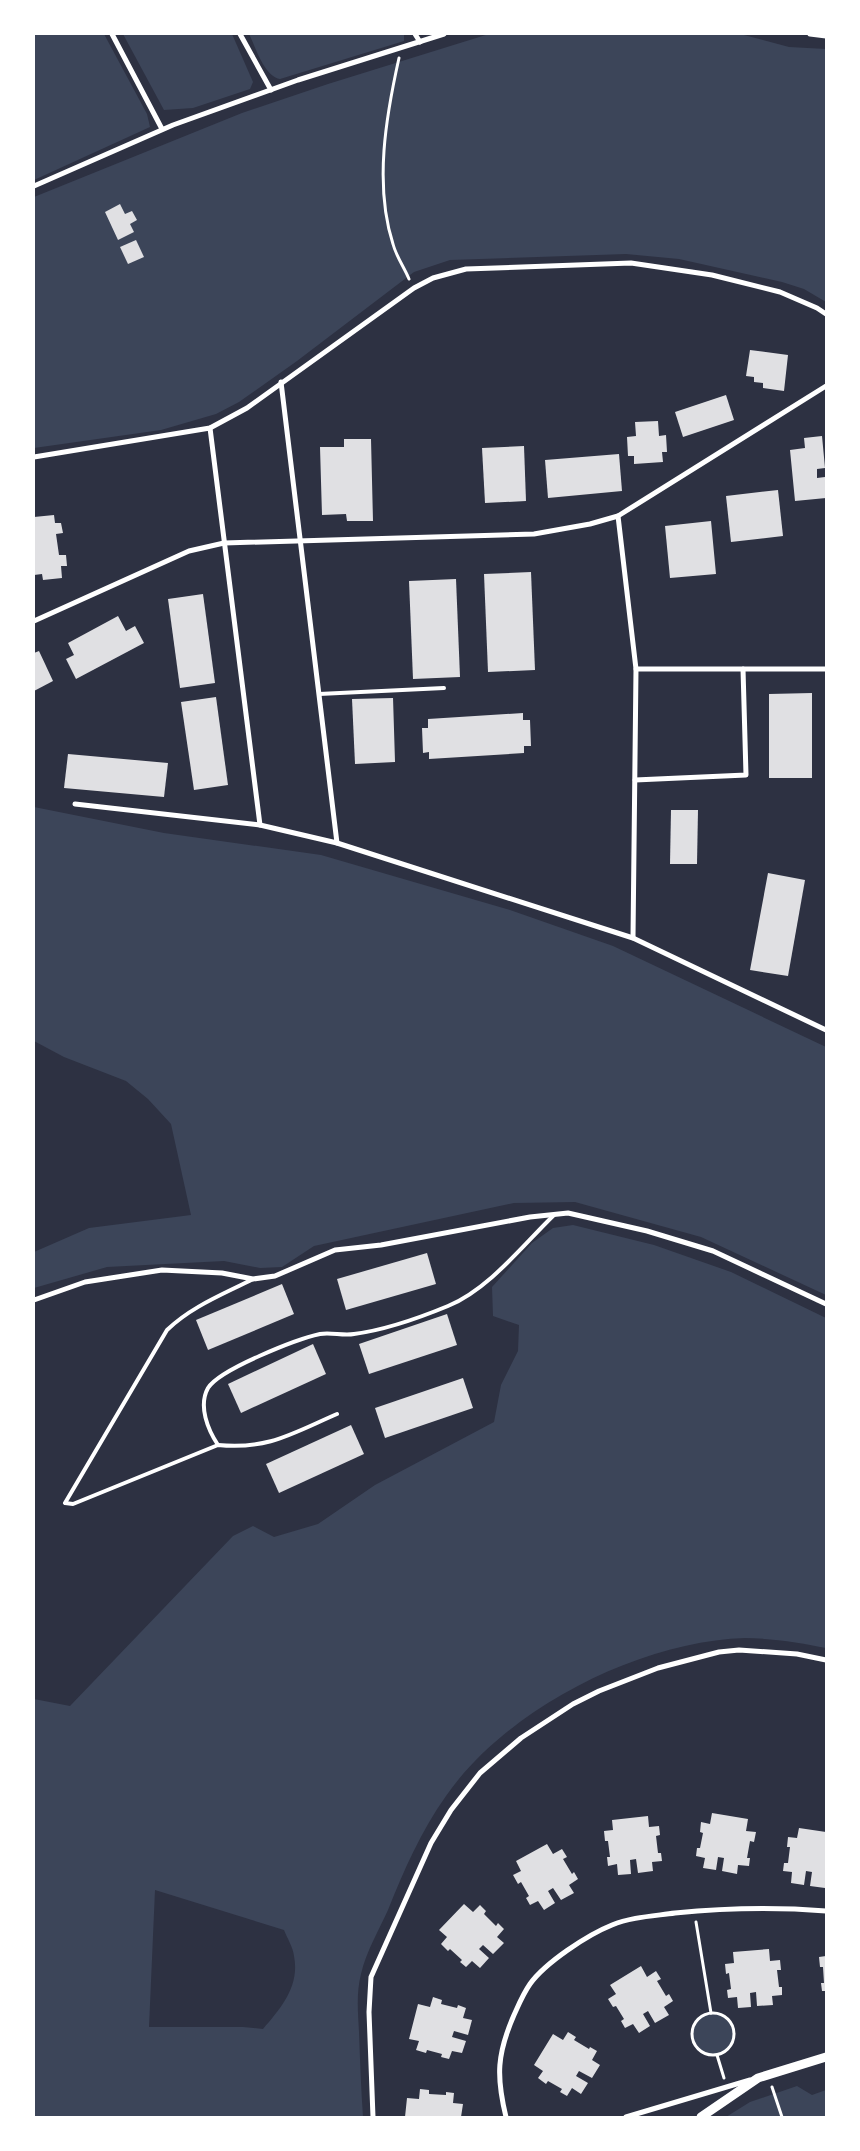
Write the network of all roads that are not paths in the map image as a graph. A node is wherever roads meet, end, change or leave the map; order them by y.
1 (112, 34) edge
2 (240, 34) edge
3 (415, 34) edge
4 (444, 34) edge
5 (810, 34) edge
6 (826, 36) edge
7 (420, 42) junction
8 (271, 90) junction
9 (162, 129) junction
10 (34, 186) edge
11 (826, 314) edge
12 (281, 382) junction
13 (826, 386) edge
14 (210, 428) junction
15 (34, 457) edge
16 (618, 516) junction
17 (300, 541) junction
18 (224, 543) junction
19 (34, 621) edge
20 (636, 669) junction
21 (743, 669) junction
22 (826, 669) edge
23 (444, 688) dead end
24 (319, 694) junction
25 (635, 780) junction
26 (75, 804) dead end
27 (260, 825) junction
28 (337, 842) junction
29 (634, 938) junction
30 (826, 1030) edge
31 (554, 1215) junction
32 (253, 1278) junction
33 (34, 1300) edge
34 (826, 1304) edge
35 (337, 1414) dead end
36 (218, 1445) junction
37 (826, 1660) edge
38 (826, 1911) edge
39 (826, 2057) edge
40 (758, 2078) junction
41 (373, 2117) edge
42 (506, 2117) edge
43 (626, 2117) edge
44 (701, 2117) edge

1 - 9 street
2 - 8 street
3 - 7 street
4 - 7 street
5 - 6 street
7 - 8 street
8 - 9 street
9 - 10 street
11 - 12 street
12 - 14 street
12 - 17 street
13 - 16 street
14 - 15 street
14 - 18 street
16 - 17 street
16 - 20 street
17 - 18 street
17 - 24 street
18 - 19 street
18 - 27 street
20 - 21 street
20 - 25 street
21 - 22 street
21 - 25 street
23 - 24 lane
24 - 28 street
25 - 29 street
26 - 27 street
27 - 28 street
28 - 29 street
29 - 30 street
31 - 32 street
31 - 34 street
31 - 36 lane
32 - 33 street
32 - 36 lane
35 - 36 lane
37 - 41 street
38 - 42 street
39 - 40 street
40 - 43 street
40 - 44 street

